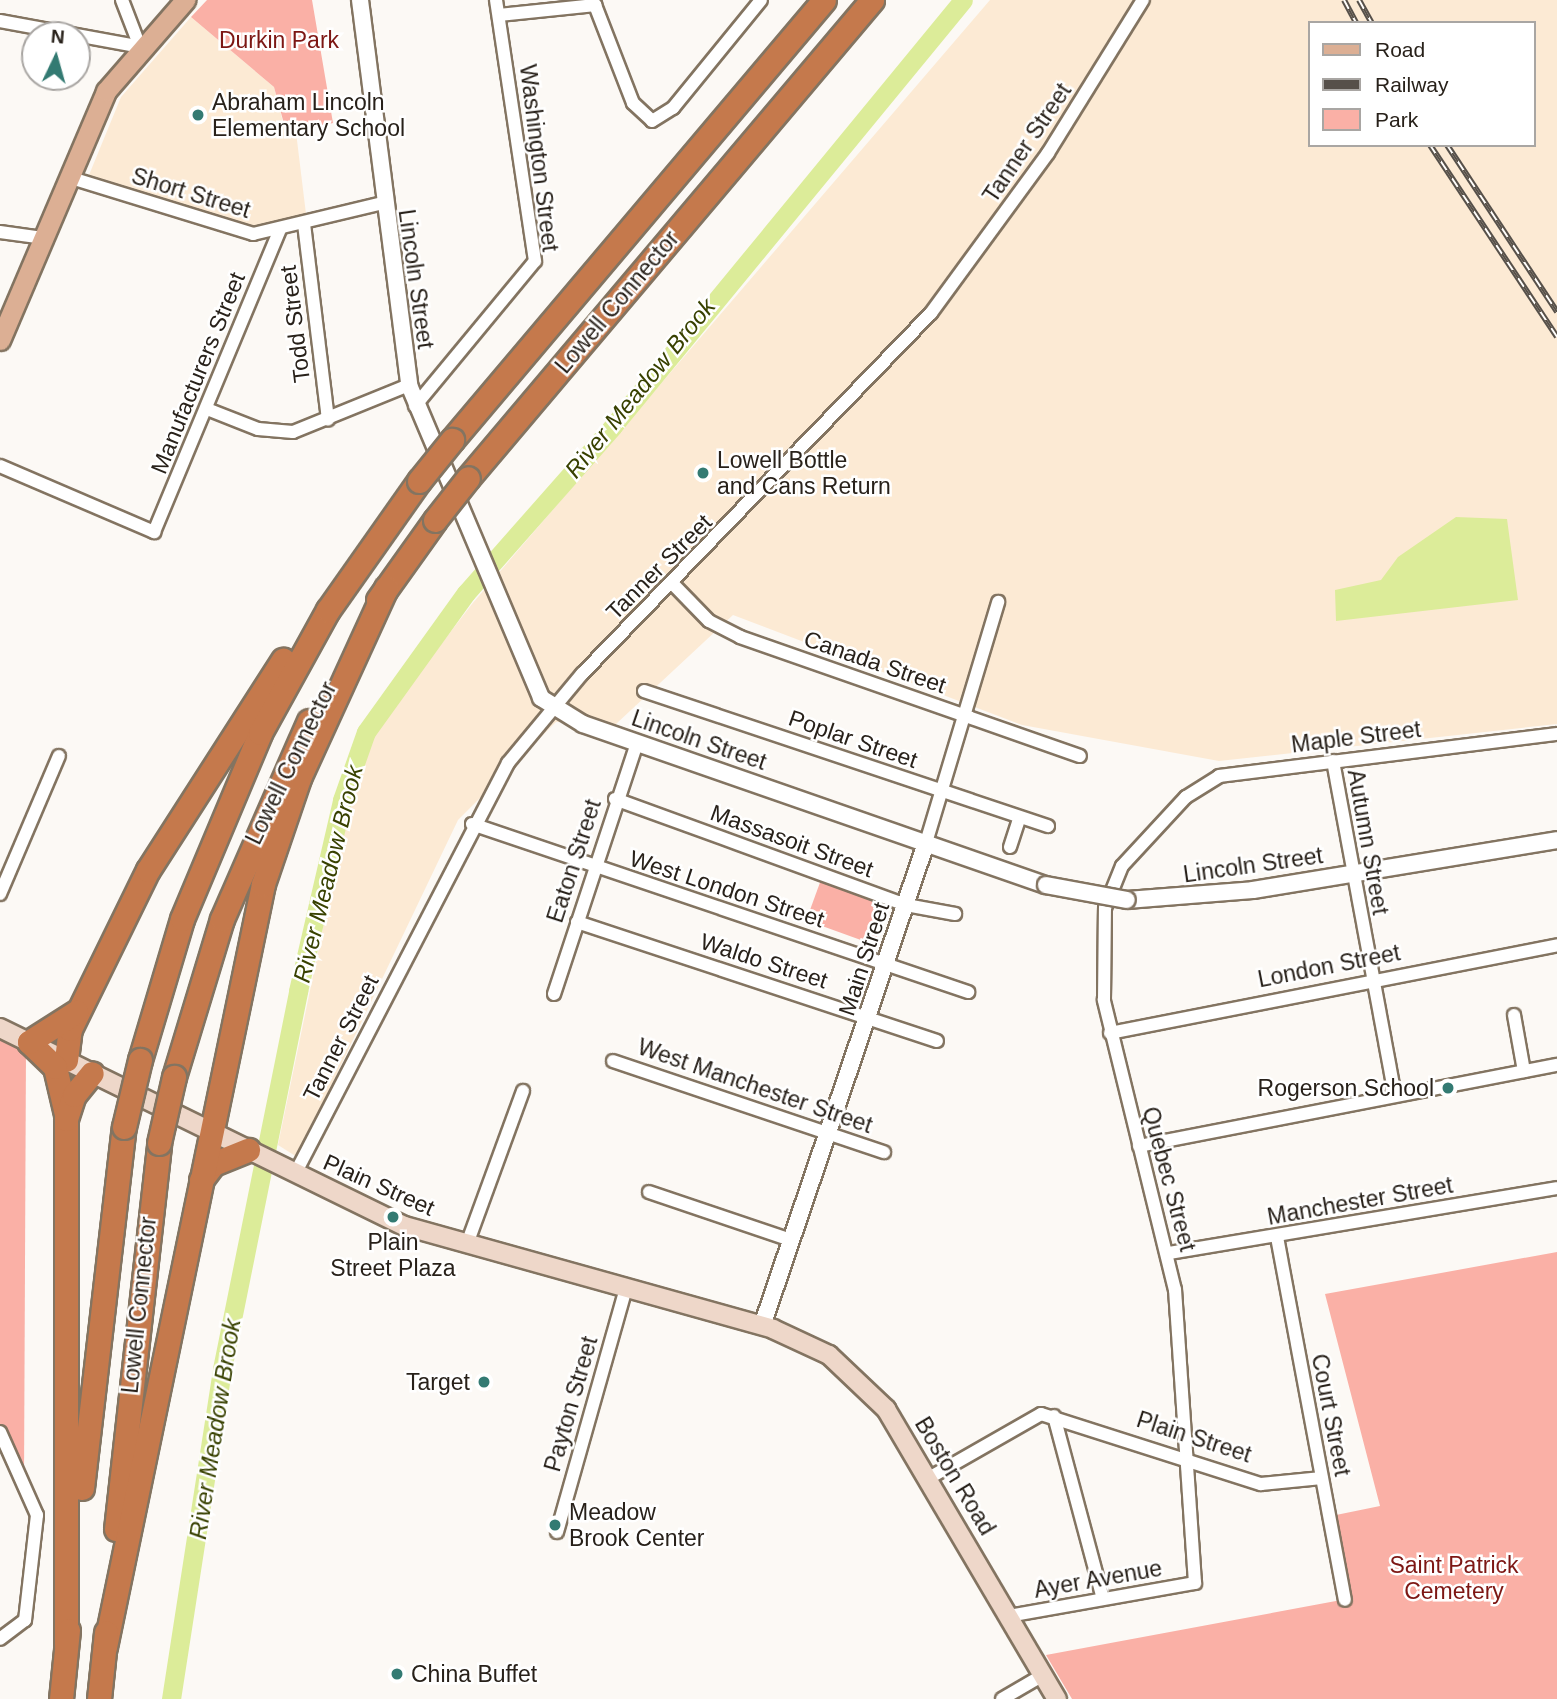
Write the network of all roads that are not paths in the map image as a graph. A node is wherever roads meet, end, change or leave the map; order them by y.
1 (122, 0) edge
2 (185, 0) edge
3 (360, 0) edge
4 (496, 0) edge
5 (824, 0) edge
6 (872, 0) edge
7 (1143, 0) edge
8 (756, 2) edge
9 (499, 15) junction
10 (0, 21) edge
11 (142, 47) junction
12 (68, 177) junction
13 (383, 203) junction
14 (304, 224) junction
15 (279, 230) junction
16 (0, 232) edge
17 (43, 238) junction
18 (0, 340) edge
19 (409, 385) junction
20 (415, 406) junction
21 (207, 409) junction
22 (328, 420) junction
23 (0, 466) edge
24 (383, 530) junction
25 (672, 583) junction
26 (386, 588) junction
27 (998, 602) dead end
28 (644, 691) dead end
29 (551, 708) junction
30 (965, 716) junction
31 (1557, 734) edge
32 (638, 743) junction
33 (59, 756) dead end
34 (1080, 756) dead end
35 (1333, 761) junction
36 (942, 792) junction
37 (615, 799) junction
38 (1172, 811) joint
39 (1020, 819) junction
40 (472, 824) junction
41 (1048, 826) dead end
42 (1557, 840) edge
43 (925, 846) junction
44 (1010, 847) dead end
45 (594, 867) junction
46 (1351, 874) junction
47 (0, 894) edge
48 (906, 905) junction
49 (955, 914) dead end
50 (576, 922) junction
51 (1557, 945) edge
52 (886, 964) junction
53 (1370, 980) junction
54 (968, 992) dead end
55 (554, 994) dead end
56 (80, 1007) junction
57 (1514, 1014) dead end
58 (869, 1017) junction
59 (0, 1028) edge
60 (1110, 1033) junction
61 (937, 1041) dead end
62 (29, 1042) junction
63 (66, 1060) junction
64 (613, 1061) dead end
65 (1557, 1065) edge
66 (1524, 1071) junction
67 (92, 1073) junction
68 (523, 1091) dead end
69 (1395, 1094) junction
70 (66, 1119) junction
71 (210, 1131) junction
72 (828, 1133) junction
73 (1139, 1146) junction
74 (248, 1150) junction
75 (884, 1152) dead end
76 (288, 1170) junction
77 (201, 1180) junction
78 (1557, 1188) edge
79 (649, 1192) dead end
80 (1277, 1237) junction
81 (791, 1240) junction
82 (467, 1244) junction
83 (1169, 1253) junction
84 (626, 1288) junction
85 (762, 1326) junction
86 (1054, 1416) junction
87 (0, 1432) edge
88 (1186, 1461) junction
89 (929, 1478) junction
90 (1322, 1478) junction
91 (557, 1532) dead end
92 (1195, 1583) joint
93 (1103, 1599) junction
94 (1345, 1600) dead end
95 (1008, 1616) junction
96 (0, 1639) edge
97 (66, 1644) junction
98 (105, 1647) junction
99 (1043, 1675) junction
100 (61, 1699) edge
101 (99, 1699) edge
102 (1002, 1699) edge
103 (1057, 1699) edge

1 - 11 street
2 - 11 main road
3 - 13 street, Lincoln Street
4 - 9 street, Washington Street
5 - 24 highway, Lowell Connector, bridge
6 - 26 highway, Lowell Connector, bridge
7 - 25 street, Tanner Street
8 - 9 street
9 - 20 street, Washington Street
10 - 11 street
11 - 12 main road
12 - 15 street, Short Street
12 - 17 main road
13 - 14 street, Short Street
13 - 19 street, Lincoln Street
14 - 15 street, Short Street
14 - 22 street, Todd Street
15 - 21 street, Manufacturers Street
16 - 17 street
17 - 18 main road
19 - 20 street, Lincoln Street
19 - 22 street
20 - 29 street, Lincoln Street
21 - 22 street
21 - 23 street, Manufacturers Street
24 - 56 highway
24 - 97 highway, Lowell Connector, bridge
25 - 29 street, Tanner Street
25 - 30 street, Canada Street
26 - 71 highway
26 - 98 highway, Lowell Connector, bridge
27 - 30 street, Main Street
28 - 36 street, Poplar Street
29 - 32 street, Lincoln Street
29 - 40 street, Tanner Street
30 - 34 street, Canada Street
30 - 36 street, Main Street
31 - 35 street, Maple Street
32 - 37 street, Eaton Street
32 - 43 street, Lincoln Street
33 - 47 street
35 - 38 street, Maple Street
35 - 46 street, Autumn Street
36 - 39 street, Poplar Street
36 - 43 street, Main Street
37 - 45 street, Eaton Street
37 - 48 street, Massasoit Street
38 - 60 street, Quebec Street
39 - 41 street, Poplar Street
39 - 44 street
40 - 45 street, West London Street
40 - 76 street, Tanner Street
42 - 46 street, Lincoln Street
43 - 46 street, Lincoln Street, bridge
43 - 48 street, Main Street
45 - 50 street, Eaton Street
45 - 52 street, West London Street
46 - 53 street, Autumn Street
48 - 49 street, Massasoit Street
48 - 52 street, Main Street
50 - 55 street, Eaton Street
50 - 58 street, Waldo Street
51 - 53 street, London Street
52 - 54 street, West London Street
52 - 58 street, Main Street
53 - 60 street, London Street
53 - 69 street, Autumn Street
56 - 62 highway
56 - 63 highway
57 - 66 street
58 - 61 street, Waldo Street
58 - 72 street, Main Street
59 - 62 main road, Plain Street
60 - 73 street, Quebec Street
62 - 63 main road, Plain Street
62 - 70 highway
63 - 67 main road, Plain Street
64 - 72 street, West Manchester Street
65 - 66 street
66 - 69 street
67 - 70 highway
67 - 71 main road, Plain Street
68 - 82 street
69 - 73 street
70 - 97 highway
71 - 74 main road, Plain Street
71 - 77 highway
72 - 75 street, West Manchester Street
72 - 81 street, Main Street
73 - 83 street, Quebec Street
74 - 76 main road, Plain Street
74 - 77 highway
76 - 82 main road, Plain Street
77 - 98 highway
78 - 80 street, Manchester Street
79 - 81 street
80 - 83 street, Manchester Street
80 - 90 street, Court Street
81 - 85 street, Main Street
82 - 84 main road, Plain Street
83 - 88 street, Quebec Street
84 - 85 main road, Plain Street
84 - 91 street, Payton Street
85 - 89 main road, Boston Road
86 - 88 street, Plain Street
86 - 89 street
86 - 93 street
87 - 96 street
88 - 90 street, Plain Street
88 - 92 street, Quebec Street
89 - 95 main road, Boston Road
90 - 94 street, Court Street
92 - 93 street, Ayer Avenue
93 - 95 street, Ayer Avenue
95 - 99 main road, Boston Road
97 - 100 highway, Lowell Connector
98 - 101 highway, Lowell Connector
99 - 102 street
99 - 103 main road, Boston Road

